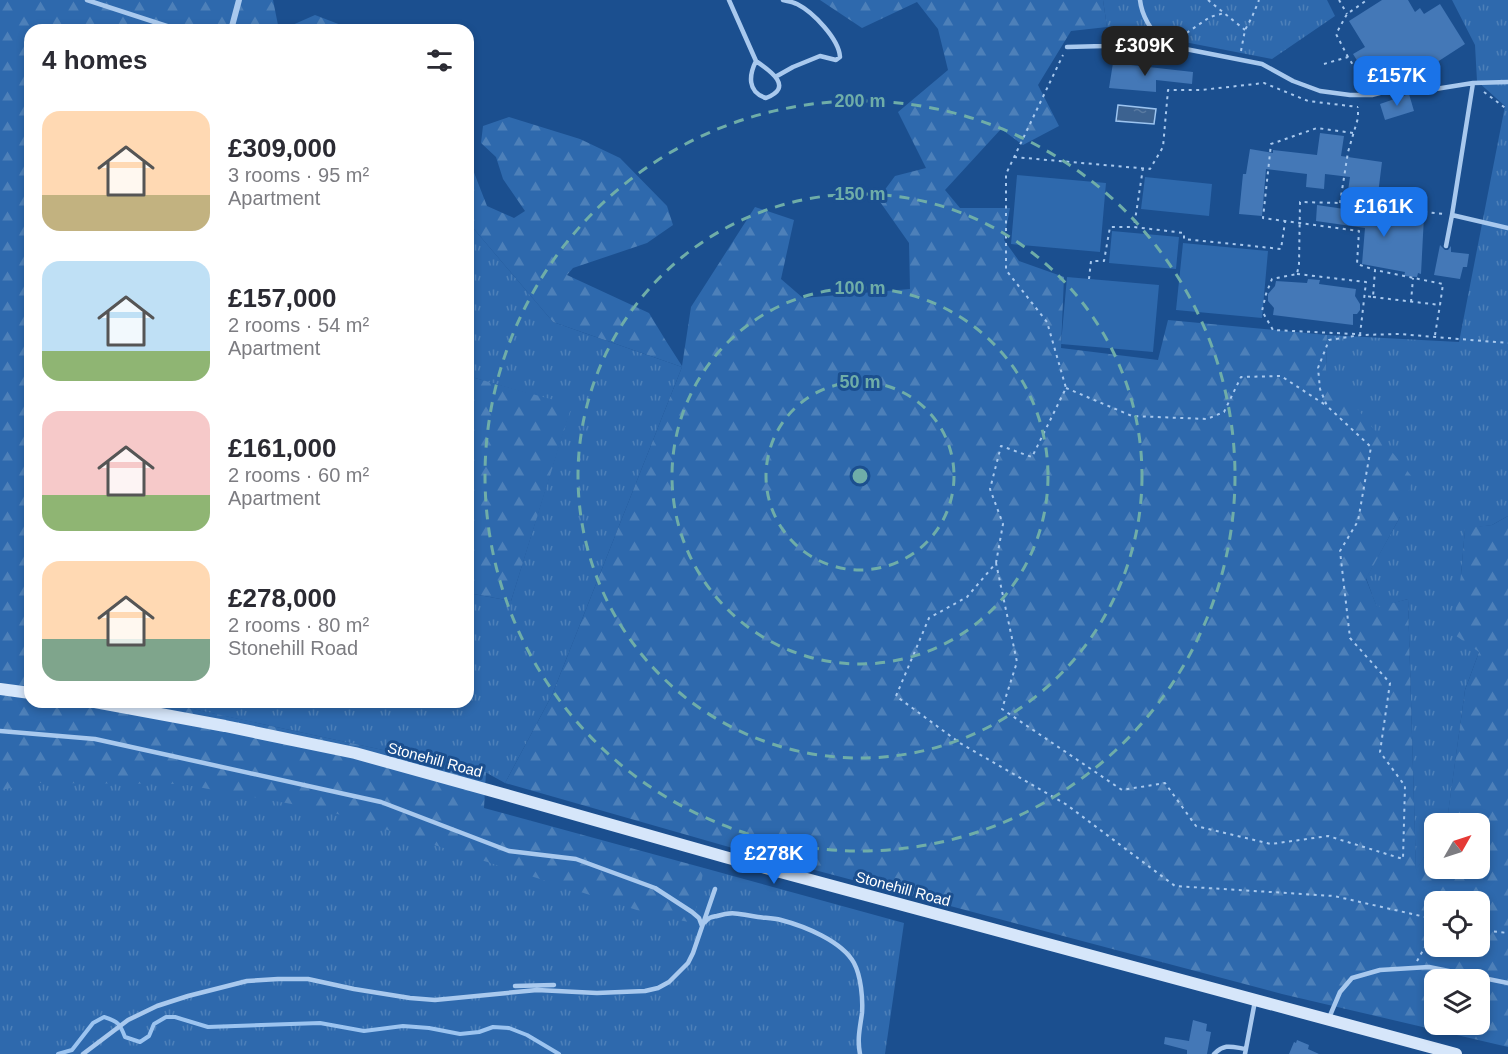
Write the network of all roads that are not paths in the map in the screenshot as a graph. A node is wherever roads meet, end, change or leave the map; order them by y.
1 (87, 0) edge
2 (240, 0) edge
3 (729, 0) edge
4 (783, 0) edge
5 (1140, 0) edge
6 (161, 24) edge
7 (233, 24) edge
8 (1165, 45) junction
9 (1067, 47) road end
10 (756, 61) junction
11 (777, 76) junction
12 (1473, 82) junction
13 (1508, 82) edge
14 (1452, 215) junction
15 (1508, 228) edge
16 (1446, 246) dead end
17 (0, 689) edge
18 (24, 692) edge
19 (128, 708) edge
20 (0, 731) edge
21 (715, 889) dead end
22 (702, 926) junction
23 (1508, 983) edge
24 (555, 985) dead end
25 (515, 986) dead end
26 (1256, 1001) junction
27 (1328, 1020) junction
28 (1246, 1052) edge
29 (83, 1054) edge
30 (860, 1054) edge
31 (1214, 1054) edge
32 (1456, 1054) edge

1 - 6 lane
2 - 7 street
3 - 10 lane
4 - 11 lane
5 - 8 lane
8 - 9 lane
8 - 12 lane
10 - 11 lane
10 - 11 lane
12 - 13 lane
12 - 14 lane
14 - 15 lane
14 - 16 lane
17 - 18 street
19 - 26 street, Stonehill Road
20 - 22 lane
21 - 22 lane
22 - 29 lane
22 - 30 lane
23 - 27 lane
24 - 25 lane
26 - 27 street, Stonehill Road
26 - 28 lane
27 - 32 street, Stonehill Road
28 - 31 lane

